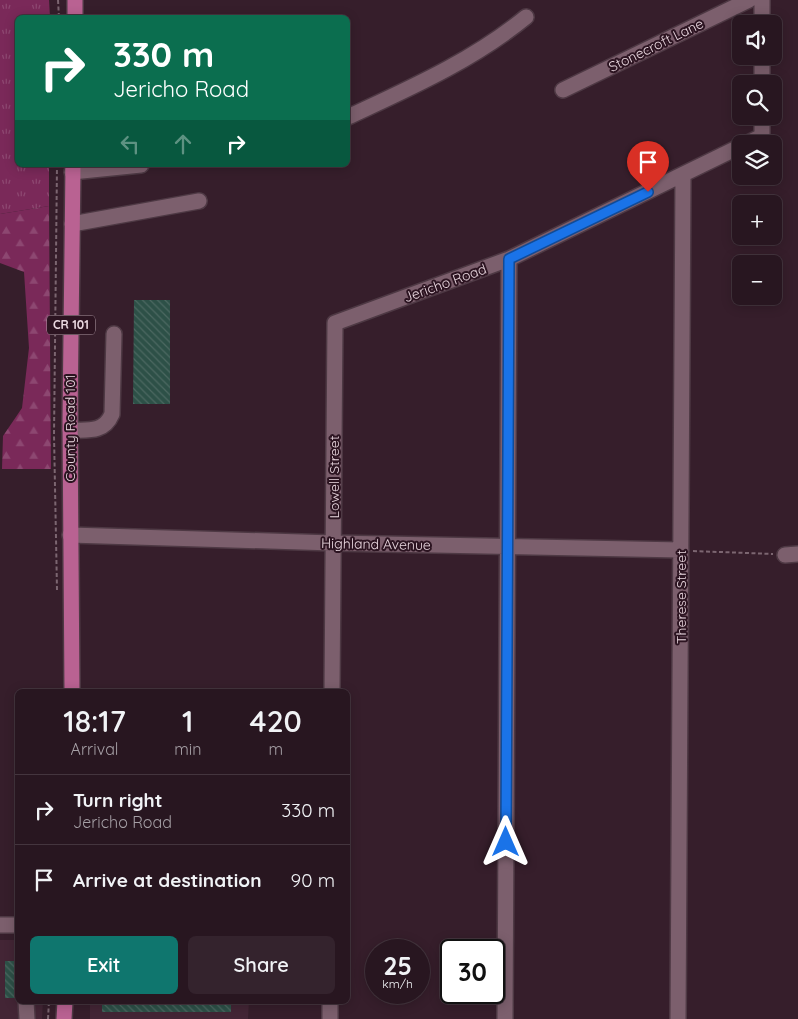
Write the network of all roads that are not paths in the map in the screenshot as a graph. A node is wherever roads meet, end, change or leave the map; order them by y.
1 (75, 0) edge
2 (750, 0) edge
3 (762, 0) edge
4 (75, 15) edge
5 (762, 15) edge
6 (526, 17) dead end
7 (563, 90) dead end
8 (350, 116) edge
9 (732, 150) edge
10 (95, 167) edge
11 (72, 168) edge
12 (683, 175) junction
13 (199, 201) dead end
14 (72, 224) junction
15 (509, 259) junction
16 (335, 322) joint
17 (114, 334) dead end
18 (70, 430) junction
19 (70, 535) junction
20 (333, 543) junction
21 (508, 546) junction
22 (681, 550) junction
23 (72, 689) edge
24 (332, 689) edge
25 (0, 924) edge
26 (15, 925) edge
27 (26, 1004) edge
28 (65, 1004) edge
29 (330, 1004) edge
30 (26, 1019) edge
31 (64, 1019) edge
32 (330, 1019) edge
33 (504, 1019) edge
34 (678, 1019) edge

1 - 4 main road
2 - 7 street, Stonecroft Lane
3 - 5 street
6 - 8 street
9 - 12 street, Jericho Road
10 - 11 street
11 - 14 main road, County Road 101 / CR 101
12 - 15 street, Jericho Road
12 - 22 street, Therese Street
13 - 14 street
14 - 18 main road, County Road 101 / CR 101
15 - 16 street, Jericho Road
15 - 21 street
16 - 20 street, Lowell Street
17 - 18 street
18 - 19 main road, County Road 101 / CR 101
19 - 20 street, Highland Avenue
19 - 23 main road, County Road 101 / CR 101
20 - 21 street, Highland Avenue
20 - 24 street, Lowell Street
21 - 22 street, Highland Avenue
21 - 33 street
22 - 34 street, Therese Street
25 - 26 street
27 - 30 street
28 - 31 main road
29 - 32 street

